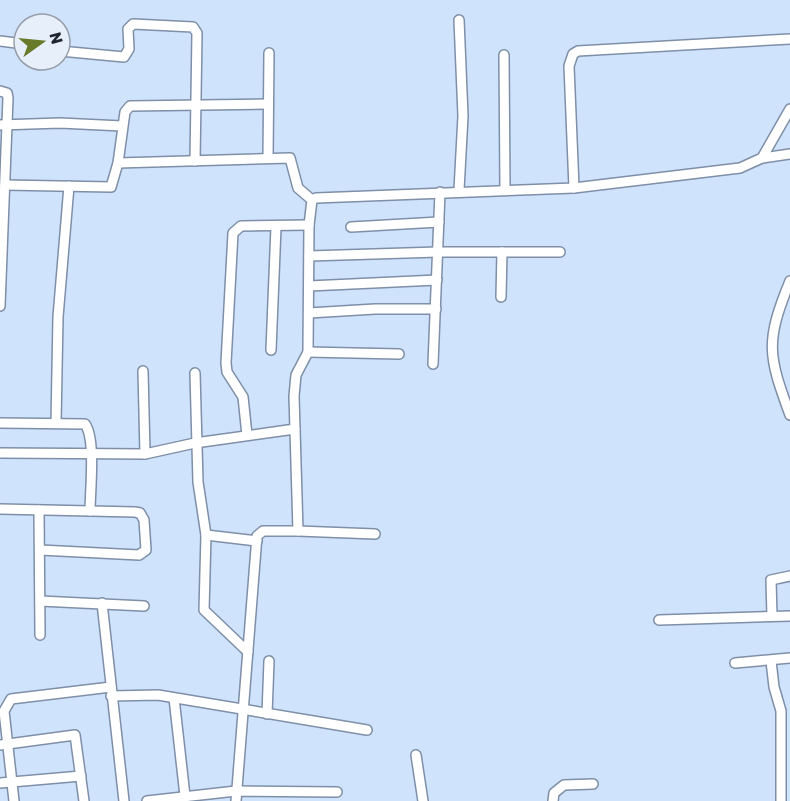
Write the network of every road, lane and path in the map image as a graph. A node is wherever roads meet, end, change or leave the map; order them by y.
1 (459, 20) dead end
2 (790, 39) edge
3 (72, 52) edge
4 (269, 53) dead end
5 (504, 55) dead end
6 (0, 91) edge
7 (268, 104) junction
8 (196, 105) junction
9 (790, 109) edge
10 (4, 125) edge
11 (122, 126) junction
12 (790, 154) edge
13 (268, 158) junction
14 (762, 158) junction
15 (195, 161) junction
16 (118, 163) junction
17 (5, 184) junction
18 (69, 186) junction
19 (574, 188) junction
20 (459, 190) junction
21 (505, 190) junction
22 (440, 192) junction
23 (312, 200) junction
24 (439, 222) junction
25 (309, 225) junction
26 (276, 227) junction
27 (351, 227) dead end
28 (438, 252) junction
29 (502, 252) junction
30 (560, 252) dead end
31 (309, 256) junction
32 (437, 280) junction
33 (790, 281) edge
34 (309, 286) junction
35 (501, 297) dead end
36 (0, 306) edge
37 (436, 309) junction
38 (309, 313) junction
39 (271, 351) dead end
40 (308, 352) junction
41 (399, 354) dead end
42 (433, 364) dead end
43 (143, 371) dead end
44 (195, 373) dead end
45 (790, 415) edge
46 (0, 423) edge
47 (57, 423) junction
48 (295, 429) junction
49 (247, 435) junction
50 (195, 443) junction
51 (0, 453) edge
52 (145, 454) junction
53 (90, 455) junction
54 (0, 509) edge
55 (39, 510) junction
56 (90, 511) junction
57 (298, 531) junction
58 (375, 534) dead end
59 (206, 535) junction
60 (257, 541) junction
61 (40, 550) junction
62 (790, 576) edge
63 (40, 601) junction
64 (102, 603) junction
65 (144, 606) dead end
66 (772, 616) junction
67 (790, 616) edge
68 (659, 620) dead end
69 (40, 635) dead end
70 (248, 652) junction
71 (790, 658) edge
72 (269, 661) dead end
73 (771, 661) junction
74 (735, 663) dead end
75 (111, 691) junction
76 (174, 698) junction
77 (242, 711) junction
78 (267, 714) junction
79 (367, 730) dead end
80 (5, 744) edge
81 (416, 755) dead end
82 (81, 776) junction
83 (12, 782) junction
84 (0, 783) edge
85 (593, 784) dead end
86 (337, 792) dead end
87 (185, 796) junction
88 (236, 796) edge
89 (14, 801) edge
90 (84, 801) edge
91 (124, 801) edge
92 (147, 801) edge
93 (423, 801) edge
94 (553, 801) edge
95 (780, 801) edge

1 - 20 street
2 - 19 street
3 - 8 street
4 - 7 street
5 - 21 street
6 - 10 street
7 - 8 street
7 - 13 street
8 - 11 street
8 - 15 street
9 - 14 street
10 - 11 street
10 - 17 street
11 - 16 street
12 - 14 street
13 - 15 street
13 - 23 street
14 - 19 street
15 - 16 street
16 - 18 street
17 - 18 street
17 - 36 street
18 - 47 street
19 - 21 street
20 - 21 street
20 - 22 street
22 - 23 street
22 - 24 street
23 - 25 street
24 - 27 street
24 - 28 street
25 - 26 street
25 - 31 street
26 - 39 street
26 - 49 street
28 - 29 street
28 - 31 street
28 - 32 street
29 - 30 street
29 - 35 street
31 - 34 street
32 - 34 street
32 - 37 street
33 - 45 street
34 - 38 street
37 - 38 street
37 - 42 street
38 - 40 street
40 - 41 street
40 - 48 street
43 - 52 street
44 - 50 street
46 - 47 street
47 - 53 street
48 - 49 street
48 - 57 street
49 - 50 street
50 - 52 street
50 - 59 street
51 - 53 street
52 - 53 street
53 - 56 street
54 - 55 street
55 - 56 street
55 - 61 street
56 - 61 street
57 - 58 street
57 - 60 street
59 - 60 street
59 - 70 street
60 - 70 street
61 - 63 street
62 - 66 street
63 - 64 street
63 - 69 street
64 - 65 street
64 - 75 street
66 - 67 street
66 - 68 street
70 - 77 street
71 - 73 street
72 - 78 street
73 - 74 street
73 - 95 street
75 - 76 street
75 - 80 street
75 - 91 street
76 - 77 street
76 - 87 street
77 - 78 street
77 - 88 street
78 - 79 street
80 - 82 street
80 - 83 street
81 - 93 street
82 - 83 street
82 - 90 street
83 - 84 street
83 - 89 street
85 - 94 street
86 - 88 street
87 - 88 street
87 - 92 street

